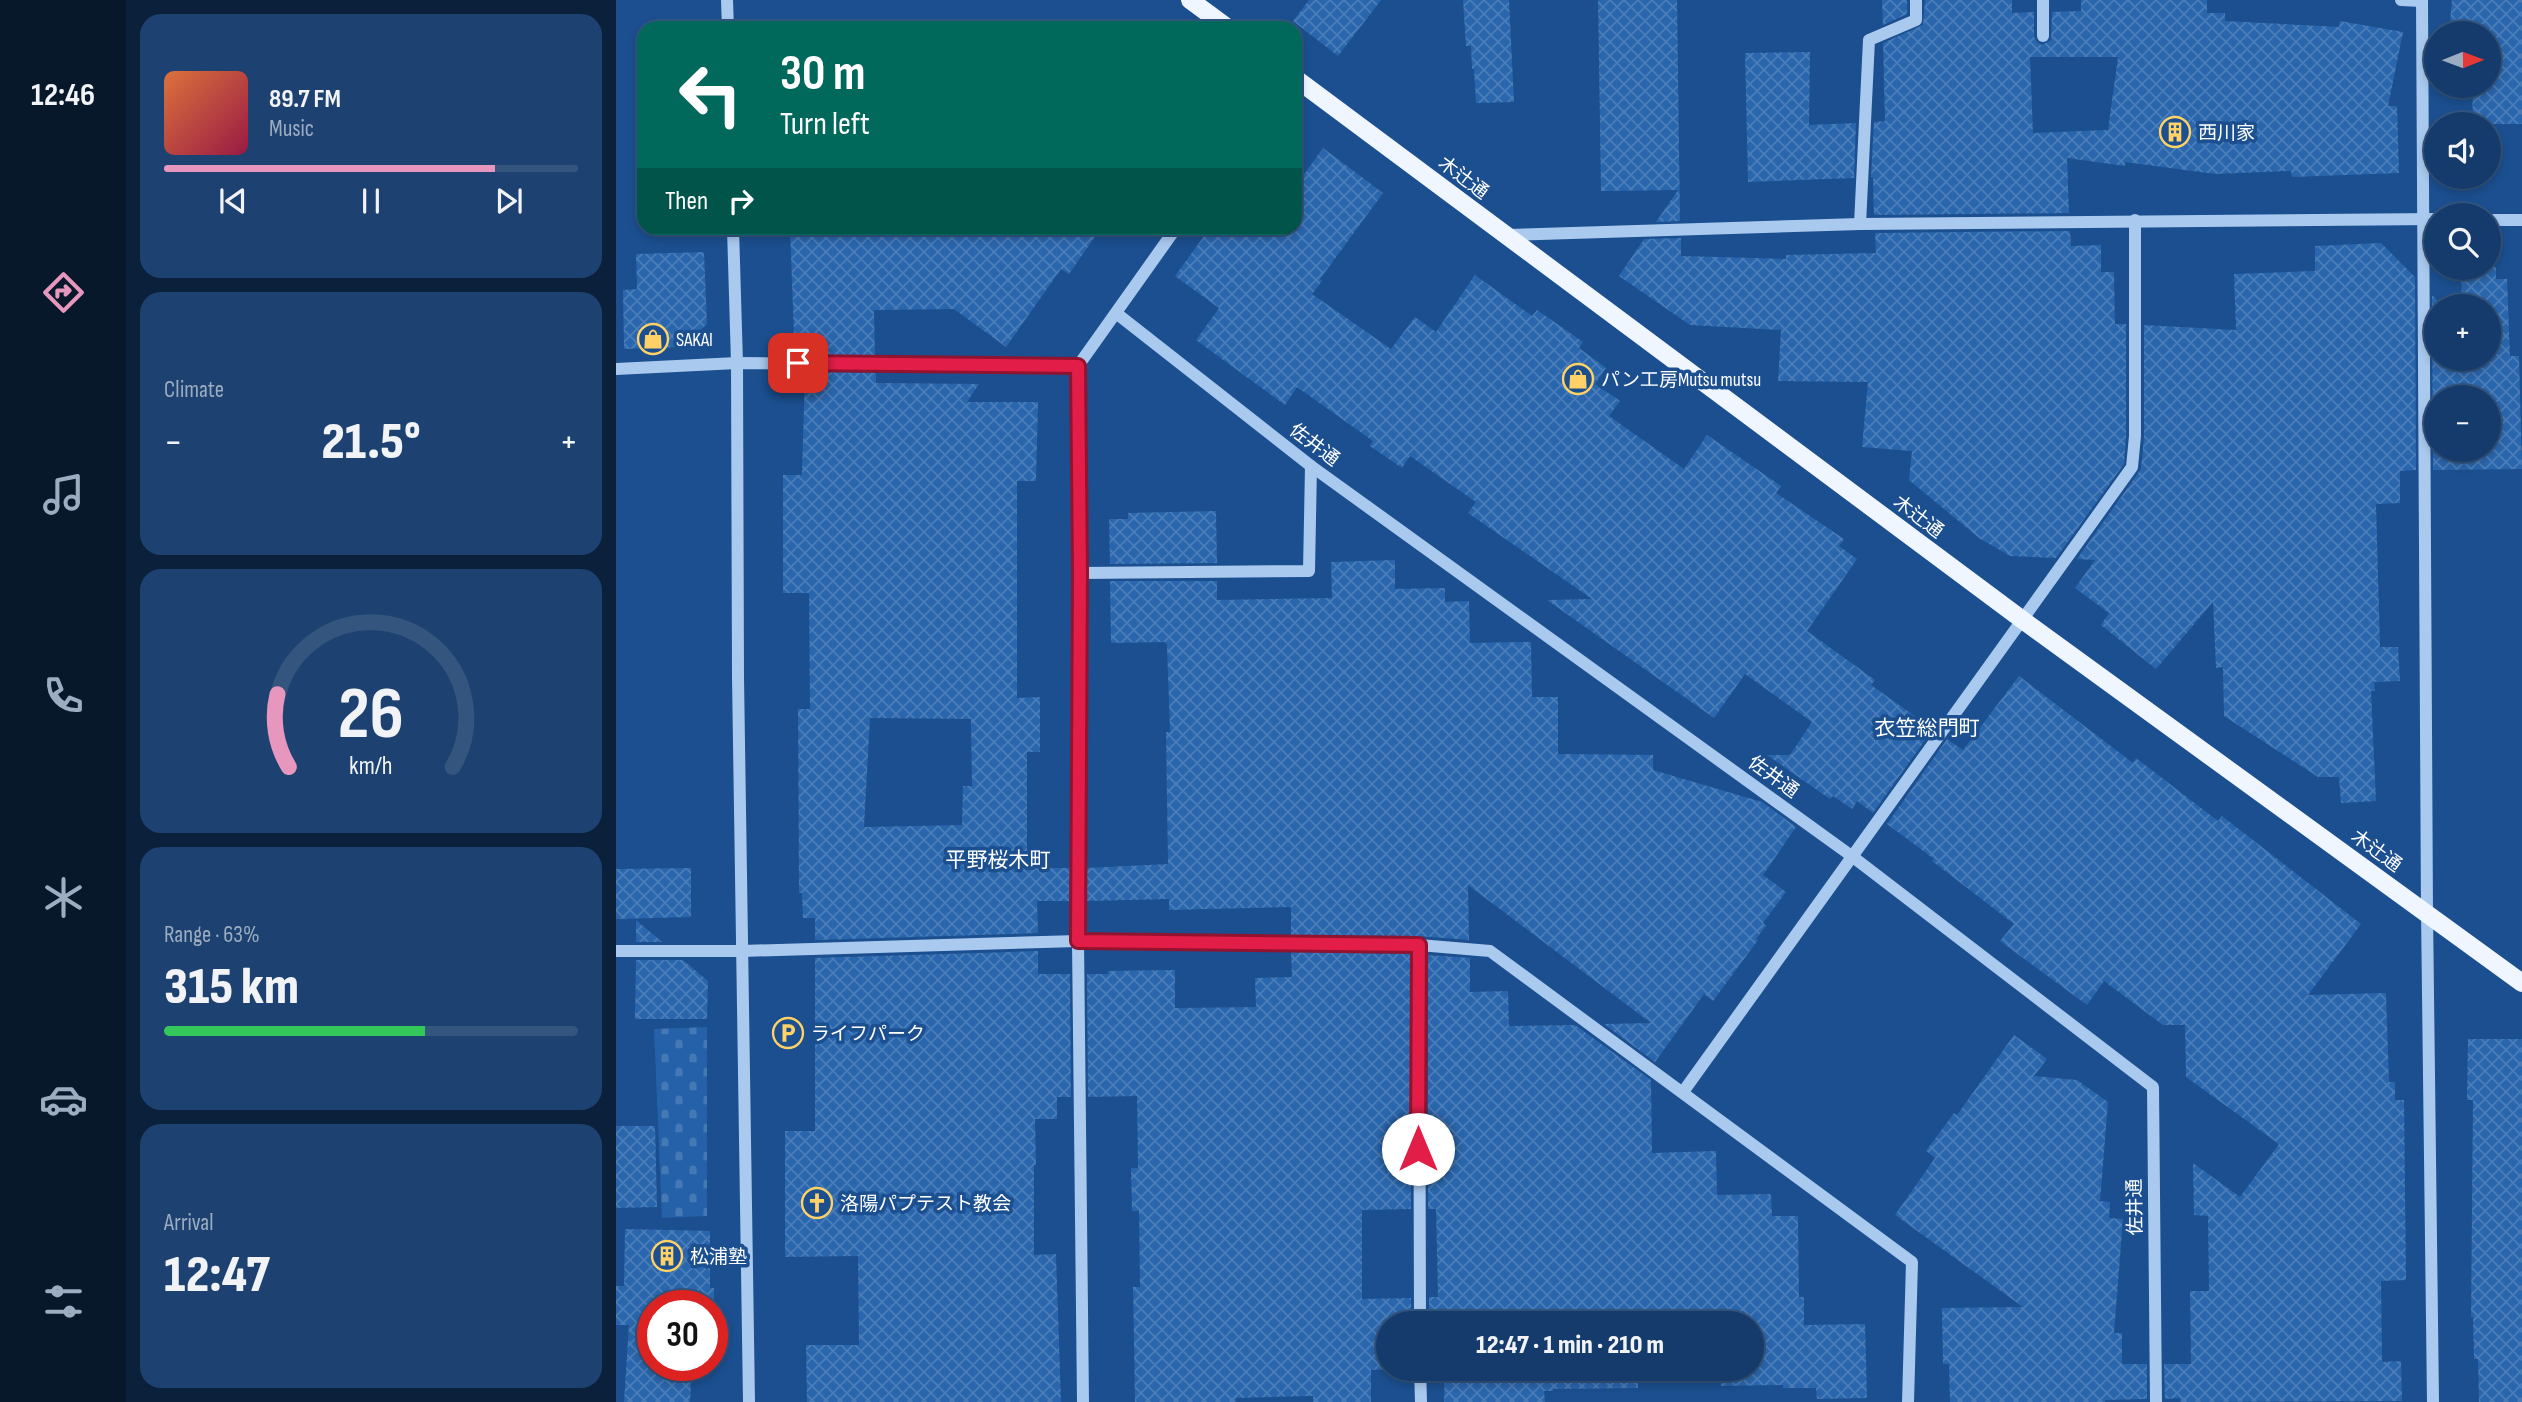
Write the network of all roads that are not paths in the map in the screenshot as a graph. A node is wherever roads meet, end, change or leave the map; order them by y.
1 (727, 0) edge
2 (1190, 0) edge
3 (1916, 0) edge
4 (2043, 0) edge
5 (2401, 0) edge
6 (2422, 0) edge
7 (728, 21) edge
8 (1218, 21) edge
9 (2043, 36) dead end
10 (1302, 83) edge
11 (2428, 203) edge
12 (2424, 219) edge
13 (2501, 219) edge
14 (2135, 220) junction
15 (2522, 220) edge
16 (1860, 224) junction
17 (733, 235) edge
18 (1171, 235) edge
19 (1507, 235) junction
20 (2429, 280) edge
21 (1116, 313) junction
22 (737, 363) junction
23 (1078, 366) junction
24 (616, 369) edge
25 (1311, 466) junction
26 (1080, 573) junction
27 (2024, 621) junction
28 (1853, 857) junction
29 (2427, 912) junction
30 (1078, 941) junction
31 (1419, 945) junction
32 (616, 951) edge
33 (742, 951) junction
34 (2522, 983) edge
35 (1683, 1092) junction
36 (1420, 1311) edge
37 (1420, 1381) edge
38 (749, 1402) edge
39 (1083, 1402) edge
40 (1421, 1402) edge
41 (1908, 1402) edge
42 (2155, 1402) edge
43 (2434, 1402) edge

1 - 7 street
2 - 8 main road
3 - 16 street
4 - 9 street
5 - 6 street
6 - 11 street
10 - 19 main road, 木辻通
12 - 14 street
13 - 15 street
14 - 16 street
14 - 27 street
16 - 19 street
17 - 22 street
18 - 21 street
19 - 27 main road, 木辻通
20 - 29 street
21 - 23 street
21 - 25 street, 佐井通
22 - 23 street
22 - 24 street
22 - 33 street
23 - 26 street
25 - 26 street
25 - 28 street, 佐井通
26 - 30 street
27 - 28 street
27 - 29 main road, 木辻通
28 - 35 street
28 - 42 street, 佐井通
29 - 34 main road, 木辻通
29 - 43 street
30 - 31 street
30 - 33 street
30 - 39 street
31 - 35 street
31 - 36 street
32 - 33 street
33 - 38 street
35 - 41 street
37 - 40 street

